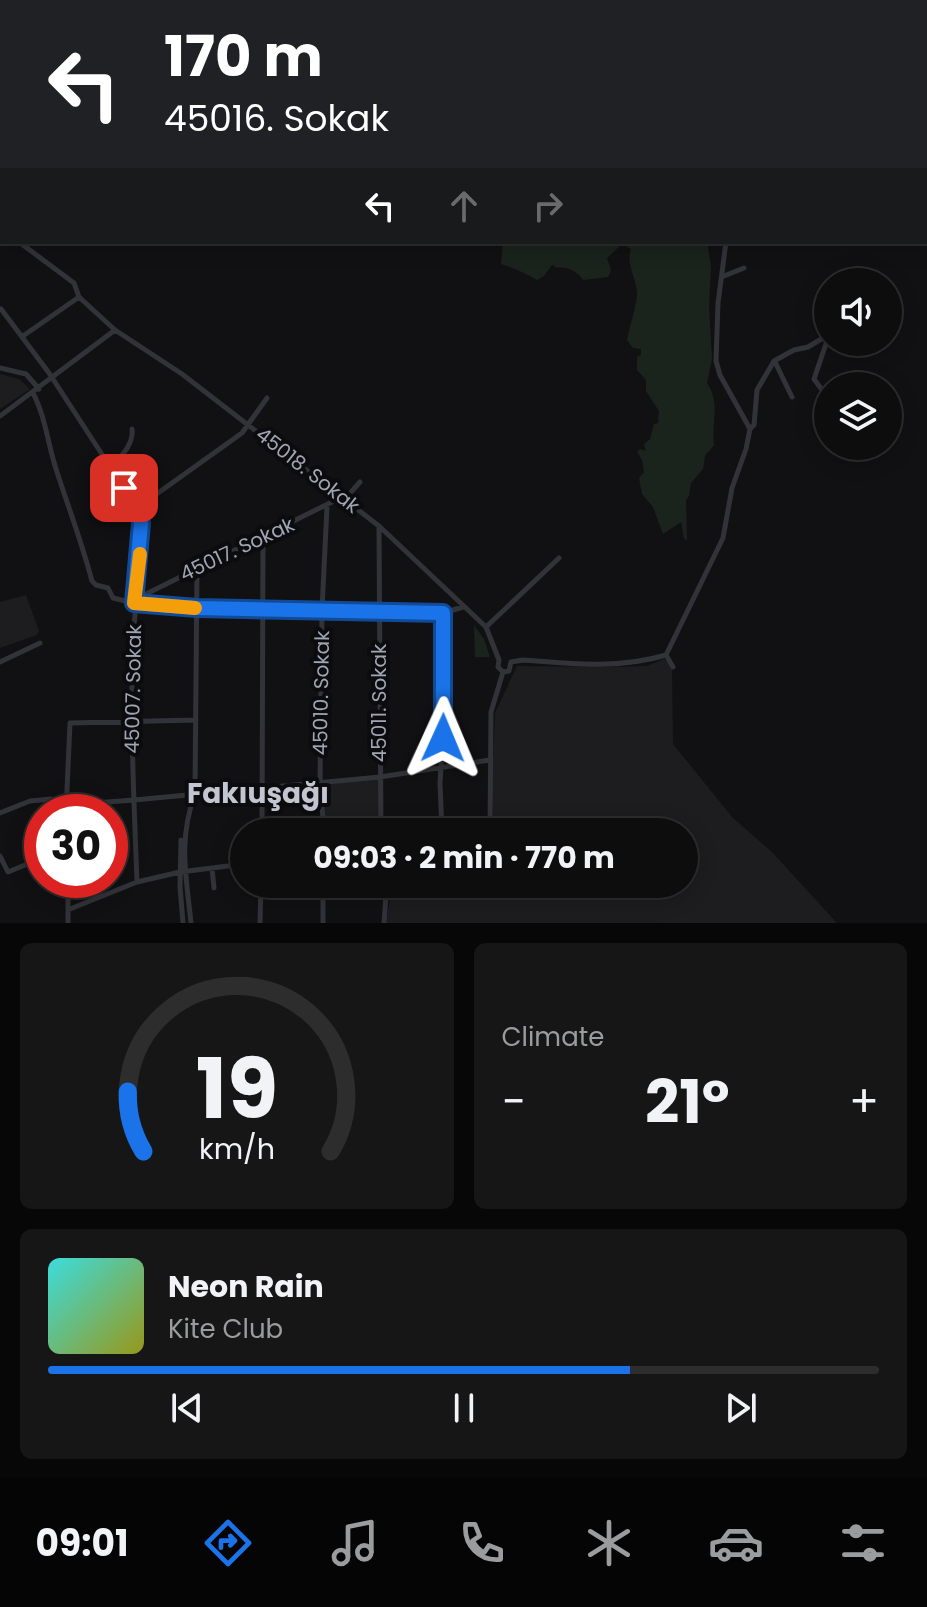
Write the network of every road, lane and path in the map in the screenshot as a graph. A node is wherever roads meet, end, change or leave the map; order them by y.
1 (22, 244) edge
2 (726, 244) edge
3 (744, 268) dead end
4 (724, 276) junction
5 (79, 297) junction
6 (1, 309) edge
7 (115, 330) junction
8 (23, 336) junction
9 (814, 344) edge
10 (774, 361) junction
11 (0, 368) edge
12 (52, 379) junction
13 (39, 389) junction
14 (33, 393) junction
15 (792, 397) dead end
16 (267, 398) dead end
17 (0, 416) edge
18 (249, 424) junction
19 (132, 429) dead end
20 (750, 429) junction
21 (111, 468) junction
22 (360, 482) dead end
23 (344, 498) junction
24 (327, 507) junction
25 (137, 508) junction
26 (379, 526) junction
27 (263, 539) junction
28 (559, 558) dead end
29 (197, 568) junction
30 (134, 603) junction
31 (464, 606) junction
32 (197, 608) junction
33 (262, 609) junction
34 (322, 610) junction
35 (379, 611) junction
36 (443, 613) junction
37 (486, 627) junction
38 (40, 643) dead end
39 (666, 655) junction
40 (499, 660) junction
41 (0, 662) edge
42 (511, 662) junction
43 (673, 667) dead end
44 (503, 672) junction
45 (130, 720) junction
46 (196, 720) junction
47 (490, 760) junction
48 (442, 767) junction
49 (380, 777) junction
50 (320, 783) junction
51 (261, 788) junction
52 (67, 794) edge
53 (191, 794) junction
54 (134, 800) junction
55 (128, 801) edge
56 (24, 803) edge
57 (0, 813) edge
58 (262, 818) edge
59 (323, 818) edge
60 (381, 818) edge
61 (441, 818) edge
62 (490, 818) edge
63 (0, 856) edge
64 (24, 865) edge
65 (230, 866) edge
66 (212, 868) junction
67 (182, 871) junction
68 (137, 882) junction
69 (214, 888) dead end
70 (69, 898) edge
71 (261, 898) edge
72 (323, 898) edge
73 (386, 898) edge
74 (70, 909) junction
75 (68, 923) edge
76 (183, 923) edge
77 (191, 923) edge
78 (260, 923) edge
79 (323, 923) edge
80 (384, 923) edge

1 - 5 street, 45018. Sokak
2 - 4 street
3 - 4 street
4 - 20 street
5 - 7 street, 45018. Sokak
5 - 8 street
6 - 8 street
7 - 12 street
7 - 18 street, 45018. Sokak
8 - 12 street
9 - 10 street
10 - 15 street
10 - 20 street
11 - 13 street
12 - 13 street
12 - 21 street
13 - 14 street
14 - 17 street
14 - 30 street
16 - 18 street
18 - 23 street, 45018. Sokak
18 - 25 street
19 - 21 street
20 - 39 street
21 - 25 street
22 - 23 street, 45017. Sokak
23 - 24 street, 45017. Sokak
23 - 26 street, 45018. Sokak
24 - 27 street, 45017. Sokak
24 - 34 street, 45010. Sokak
25 - 30 street, 45007. Sokak
26 - 31 street, 45018. Sokak
26 - 35 street, 45011. Sokak
27 - 29 street, 45017. Sokak
27 - 33 street
28 - 37 street
29 - 30 street, 45017. Sokak
29 - 32 street
30 - 32 street
30 - 45 street, 45007. Sokak
31 - 36 street
31 - 37 street, 45018. Sokak
32 - 33 street
32 - 46 street
33 - 34 street
33 - 51 street
34 - 35 street
34 - 50 street, 45010. Sokak
35 - 36 street
35 - 49 street, 45011. Sokak
36 - 48 street
37 - 40 street, 45018. Sokak
38 - 41 street
39 - 42 street
39 - 43 street
40 - 42 street
40 - 44 street
42 - 44 street
44 - 47 street
45 - 46 street
45 - 52 street
45 - 54 street, 45007. Sokak
46 - 53 street
47 - 48 street
47 - 62 street
48 - 49 street
48 - 61 street
49 - 50 street
49 - 60 street, 45011. Sokak
50 - 51 street
50 - 59 street, 45010. Sokak
51 - 53 street
51 - 58 street
53 - 54 street
53 - 67 street
54 - 55 street
54 - 68 street, 45007. Sokak
56 - 57 street
63 - 64 street
65 - 66 street
66 - 67 street
66 - 69 street
67 - 68 street
67 - 76 street
67 - 77 street
68 - 74 street
70 - 74 street
71 - 78 street
72 - 79 street
73 - 80 street
74 - 75 street

